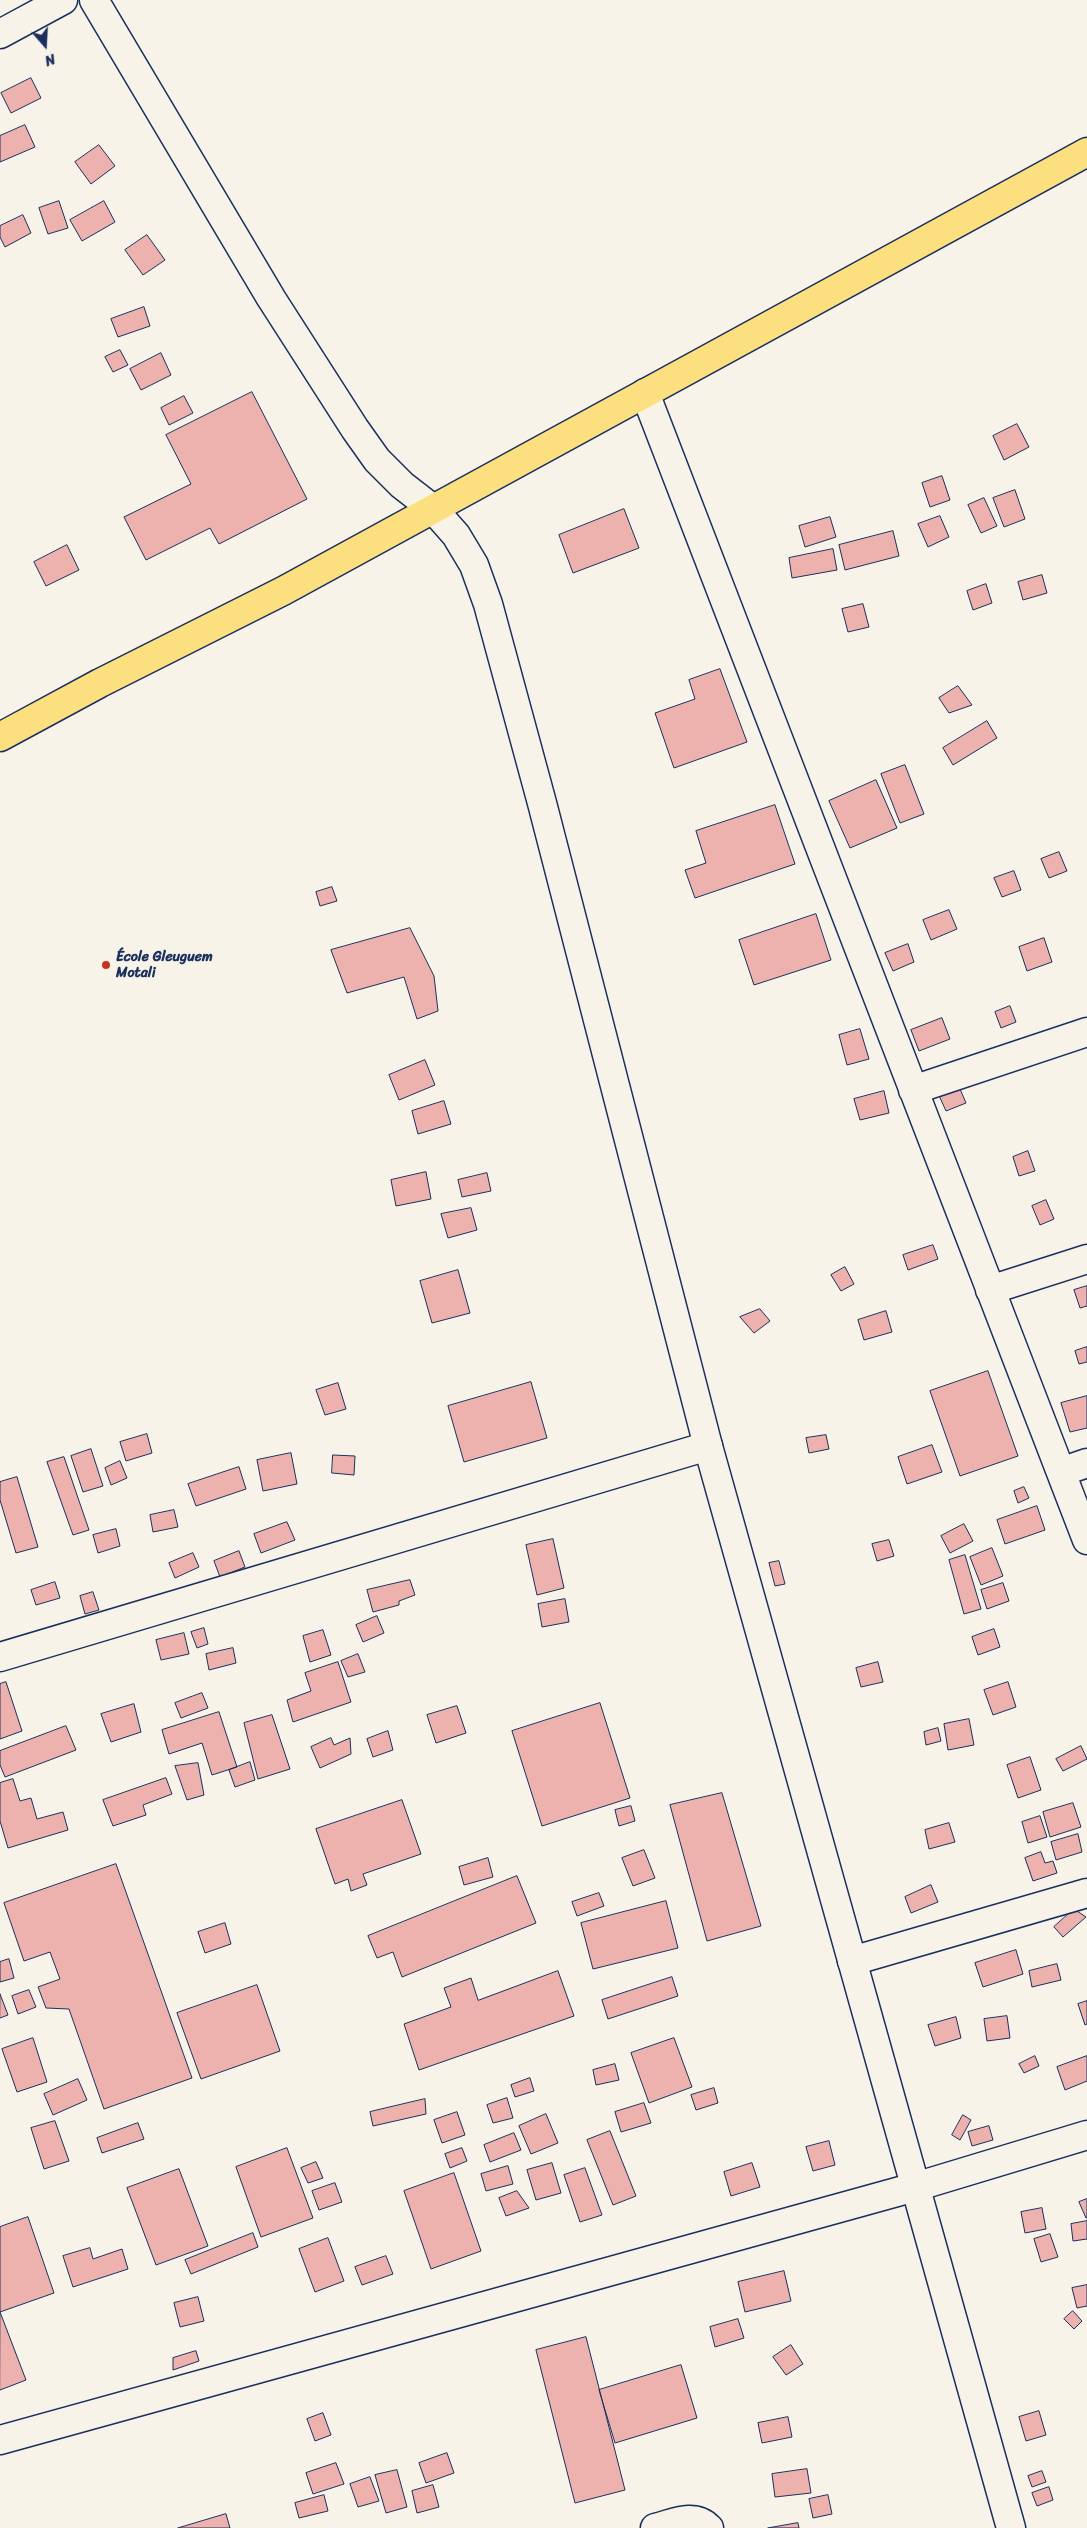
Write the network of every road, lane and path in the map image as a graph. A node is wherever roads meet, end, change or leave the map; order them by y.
1 (63, 0) edge
2 (94, 0) edge
3 (0, 34) edge
4 (1087, 152) edge
5 (645, 393) junction
6 (433, 510) junction
7 (0, 736) edge
8 (1087, 1032) edge
9 (913, 1090) junction
10 (1087, 1259) edge
11 (990, 1290) junction
12 (708, 1446) junction
13 (1087, 1464) edge
14 (1061, 1472) junction
15 (1087, 1540) edge
16 (0, 1657) edge
17 (1087, 1893) edge
18 (852, 1961) junction
19 (1087, 2135) edge
20 (915, 2187) junction
21 (0, 2440) edge
22 (655, 2528) edge
23 (708, 2528) edge
24 (1010, 2528) edge

1 - 3 street
2 - 6 street
4 - 5 main road
5 - 6 main road
5 - 9 street
6 - 7 main road
6 - 12 street
8 - 9 street
9 - 11 street
10 - 11 street
11 - 14 street
12 - 16 street
12 - 18 street
13 - 14 street
14 - 15 street
17 - 18 street
18 - 20 street
19 - 20 street
20 - 21 street
20 - 24 street
22 - 23 street

